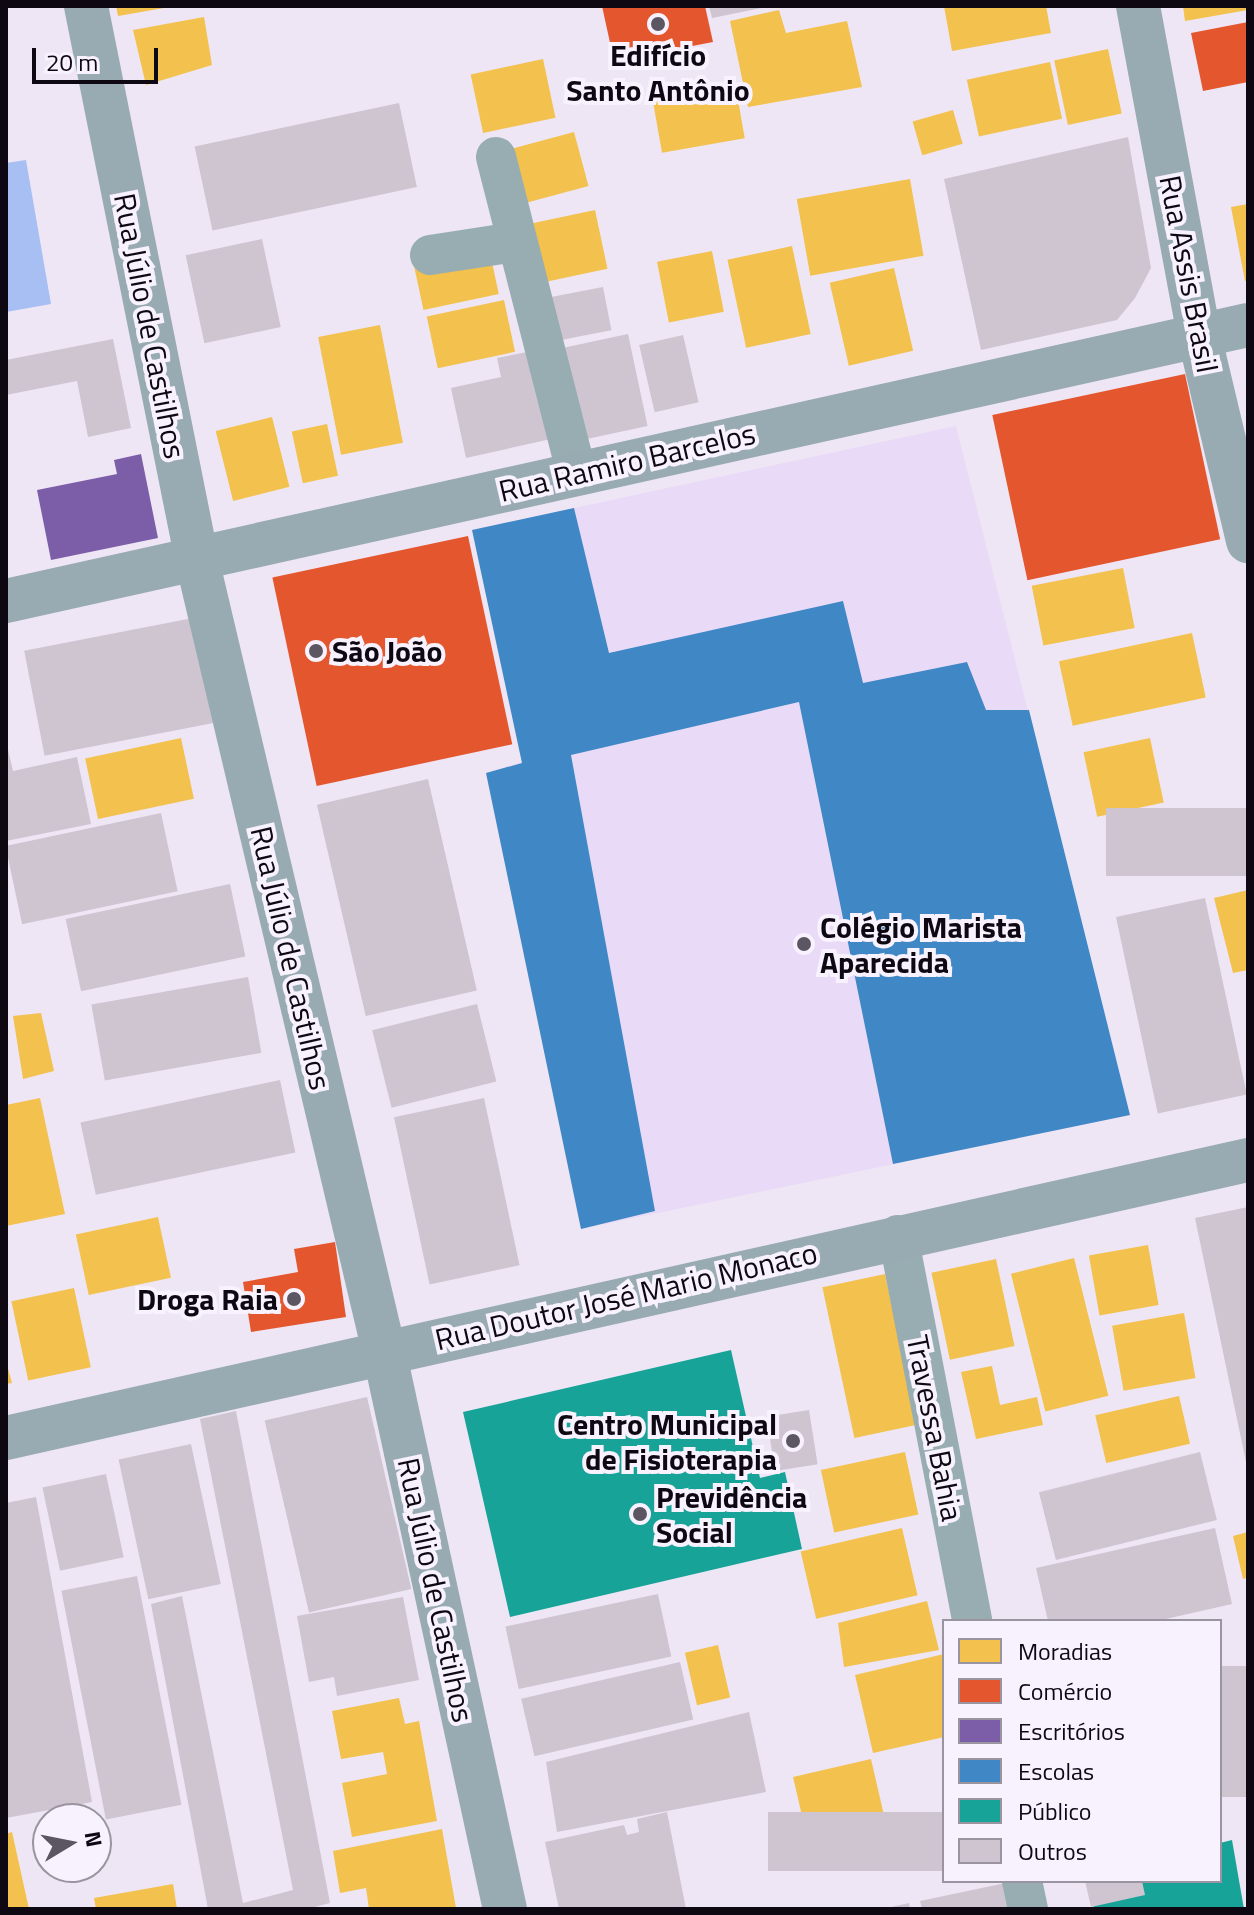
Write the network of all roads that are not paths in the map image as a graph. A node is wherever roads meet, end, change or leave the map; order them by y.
1 (86, 6) edge
2 (1138, 6) edge
3 (496, 157) dead end
4 (515, 242) junction
5 (430, 255) dead end
6 (1248, 325) edge
7 (1199, 335) junction
8 (576, 472) junction
9 (1248, 541) edge
10 (197, 560) junction
11 (6, 601) edge
12 (1248, 1160) edge
13 (898, 1235) junction
14 (384, 1351) junction
15 (6, 1438) edge
16 (972, 1619) edge
17 (1022, 1883) edge
18 (505, 1909) edge
19 (1028, 1909) edge

1 - 10 street, Rua Júlio de Castilhos
2 - 7 street, Rua Assis Brasil
3 - 4 street
4 - 5 street
4 - 8 street
6 - 7 street, Rua Ramiro Barcelos
7 - 8 street, Rua Ramiro Barcelos
7 - 9 street, Rua Assis Brasil
8 - 10 street, Rua Ramiro Barcelos
10 - 11 street, Rua Ramiro Barcelos
10 - 14 street, Rua Júlio de Castilhos
12 - 13 street, Rua Doutor José Mario Monaco
13 - 14 street, Rua Doutor José Mario Monaco
13 - 16 street, Travessa Bahia
14 - 15 street, Rua Doutor José Mario Monaco
14 - 18 street, Rua Júlio de Castilhos
17 - 19 street

